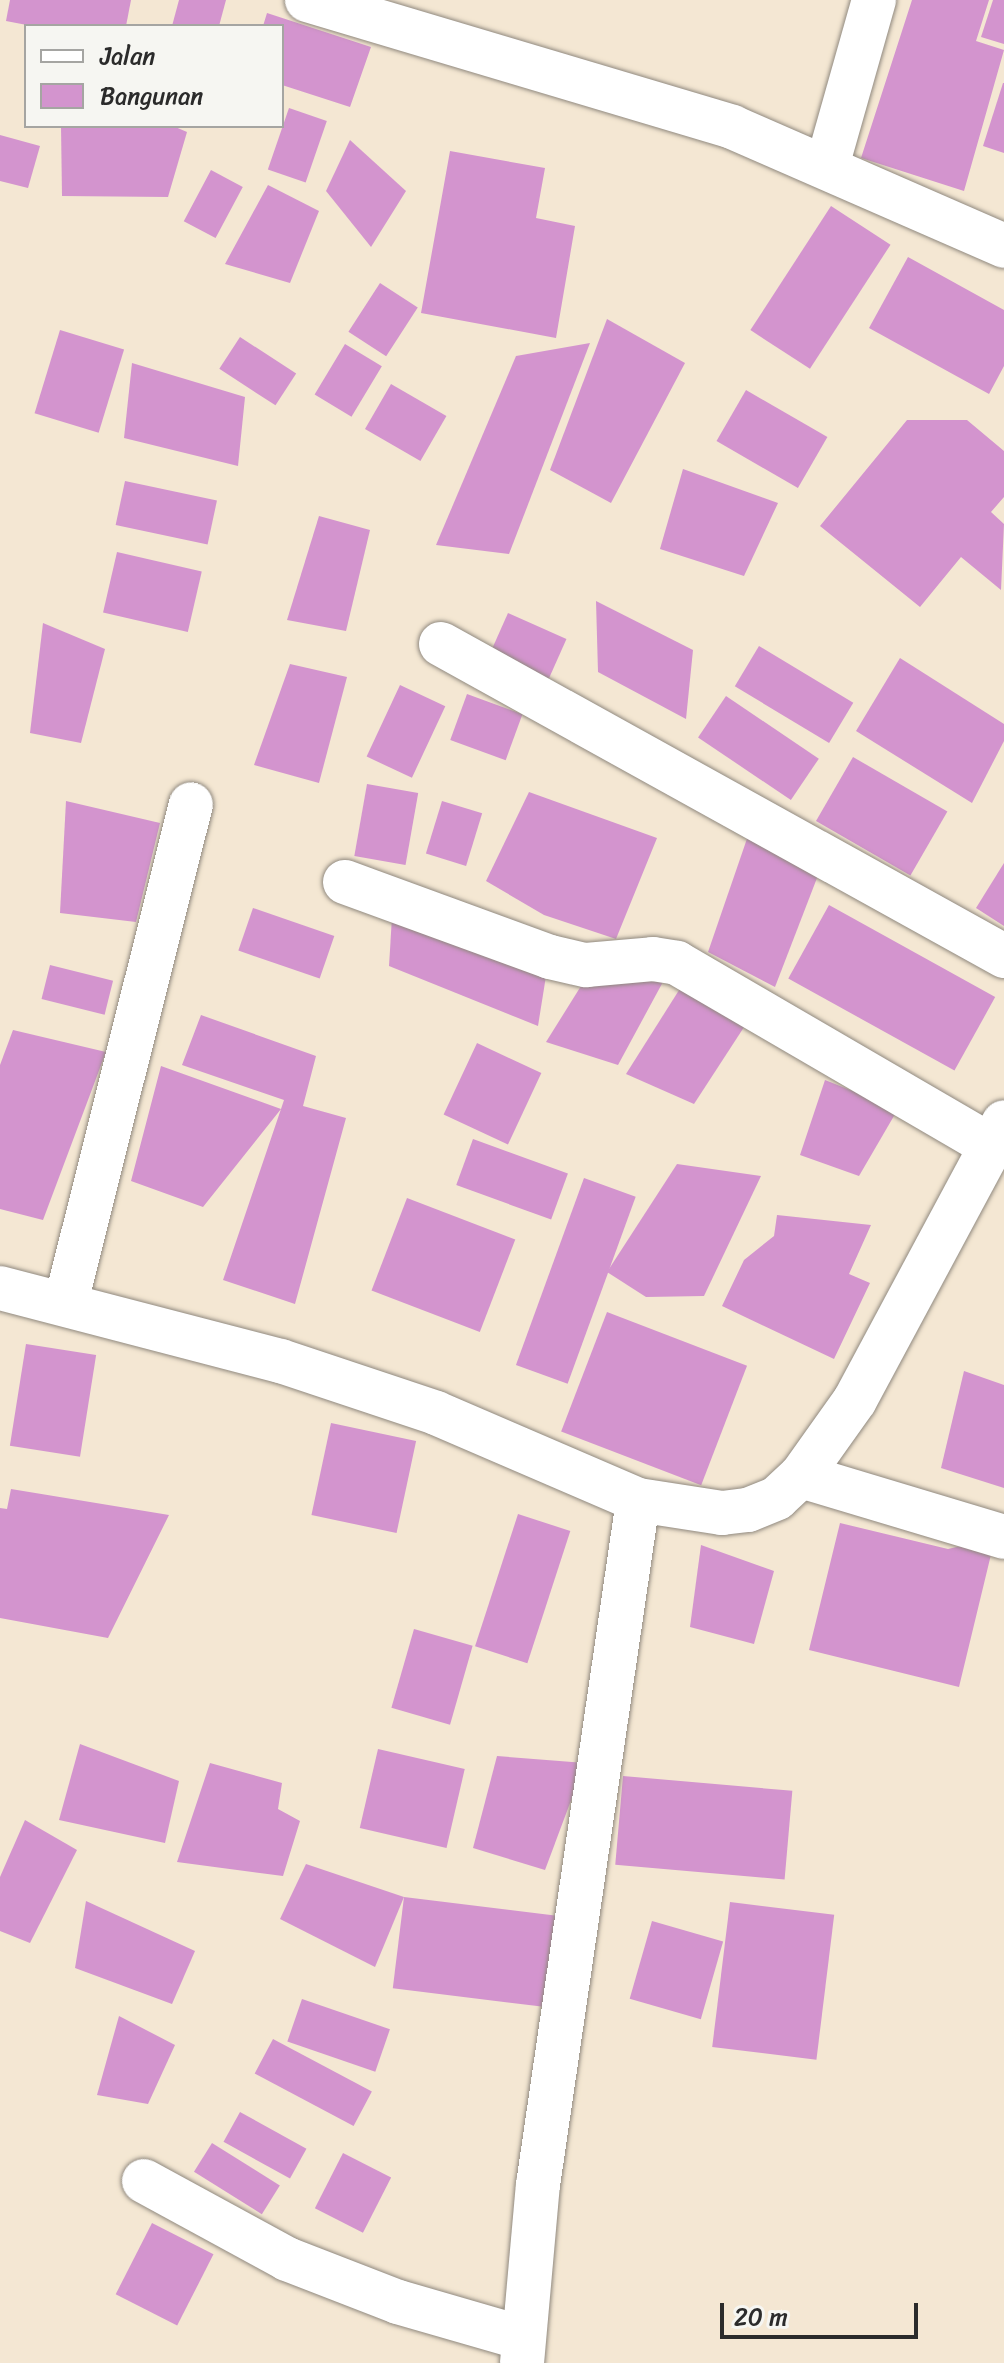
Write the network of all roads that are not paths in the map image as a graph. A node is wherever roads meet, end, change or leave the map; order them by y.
1 (307, 0) edge
2 (874, 0) edge
3 (827, 166) junction
4 (1004, 246) edge
5 (441, 644) dead end
6 (191, 804) dead end
7 (345, 882) dead end
8 (1004, 956) edge
9 (998, 1134) edge
10 (0, 1288) edge
11 (66, 1302) junction
12 (801, 1476) junction
13 (638, 1500) junction
14 (1004, 1537) edge
15 (144, 2181) dead end
16 (523, 2351) edge

1 - 3 street
2 - 3 street
3 - 4 street
5 - 8 street
6 - 11 street
7 - 9 street
9 - 12 street
10 - 11 street
11 - 13 street
12 - 13 street
12 - 14 street
13 - 16 street
15 - 16 street

